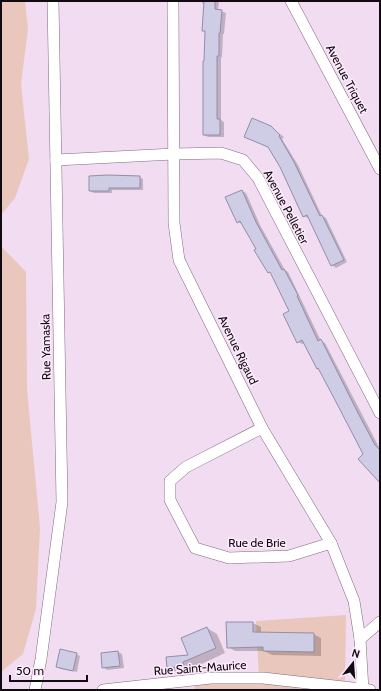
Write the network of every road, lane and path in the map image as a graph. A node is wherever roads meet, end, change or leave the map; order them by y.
1 (53, 1) edge
2 (173, 1) edge
3 (291, 1) edge
4 (174, 154) junction
5 (56, 160) junction
6 (380, 170) edge
7 (380, 413) edge
8 (262, 428) junction
9 (331, 543) junction
10 (380, 622) edge
11 (360, 639) junction
12 (366, 689) edge
13 (35, 690) edge
14 (103, 690) edge

1 - 5 street, Rue Yamaska
2 - 4 street, Avenue Rigaud
3 - 6 street, Avenue Triquet
4 - 5 street, Avenue Pelletier
4 - 7 street, Avenue Pelletier
4 - 8 street, Avenue Rigaud
5 - 13 street, Rue Yamaska
8 - 9 street, Avenue Rigaud
8 - 9 street, Rue de Brie
9 - 11 street, Avenue Rigaud
10 - 11 street
11 - 12 street, Avenue Rigaud
12 - 14 street, Rue Saint-Maurice

